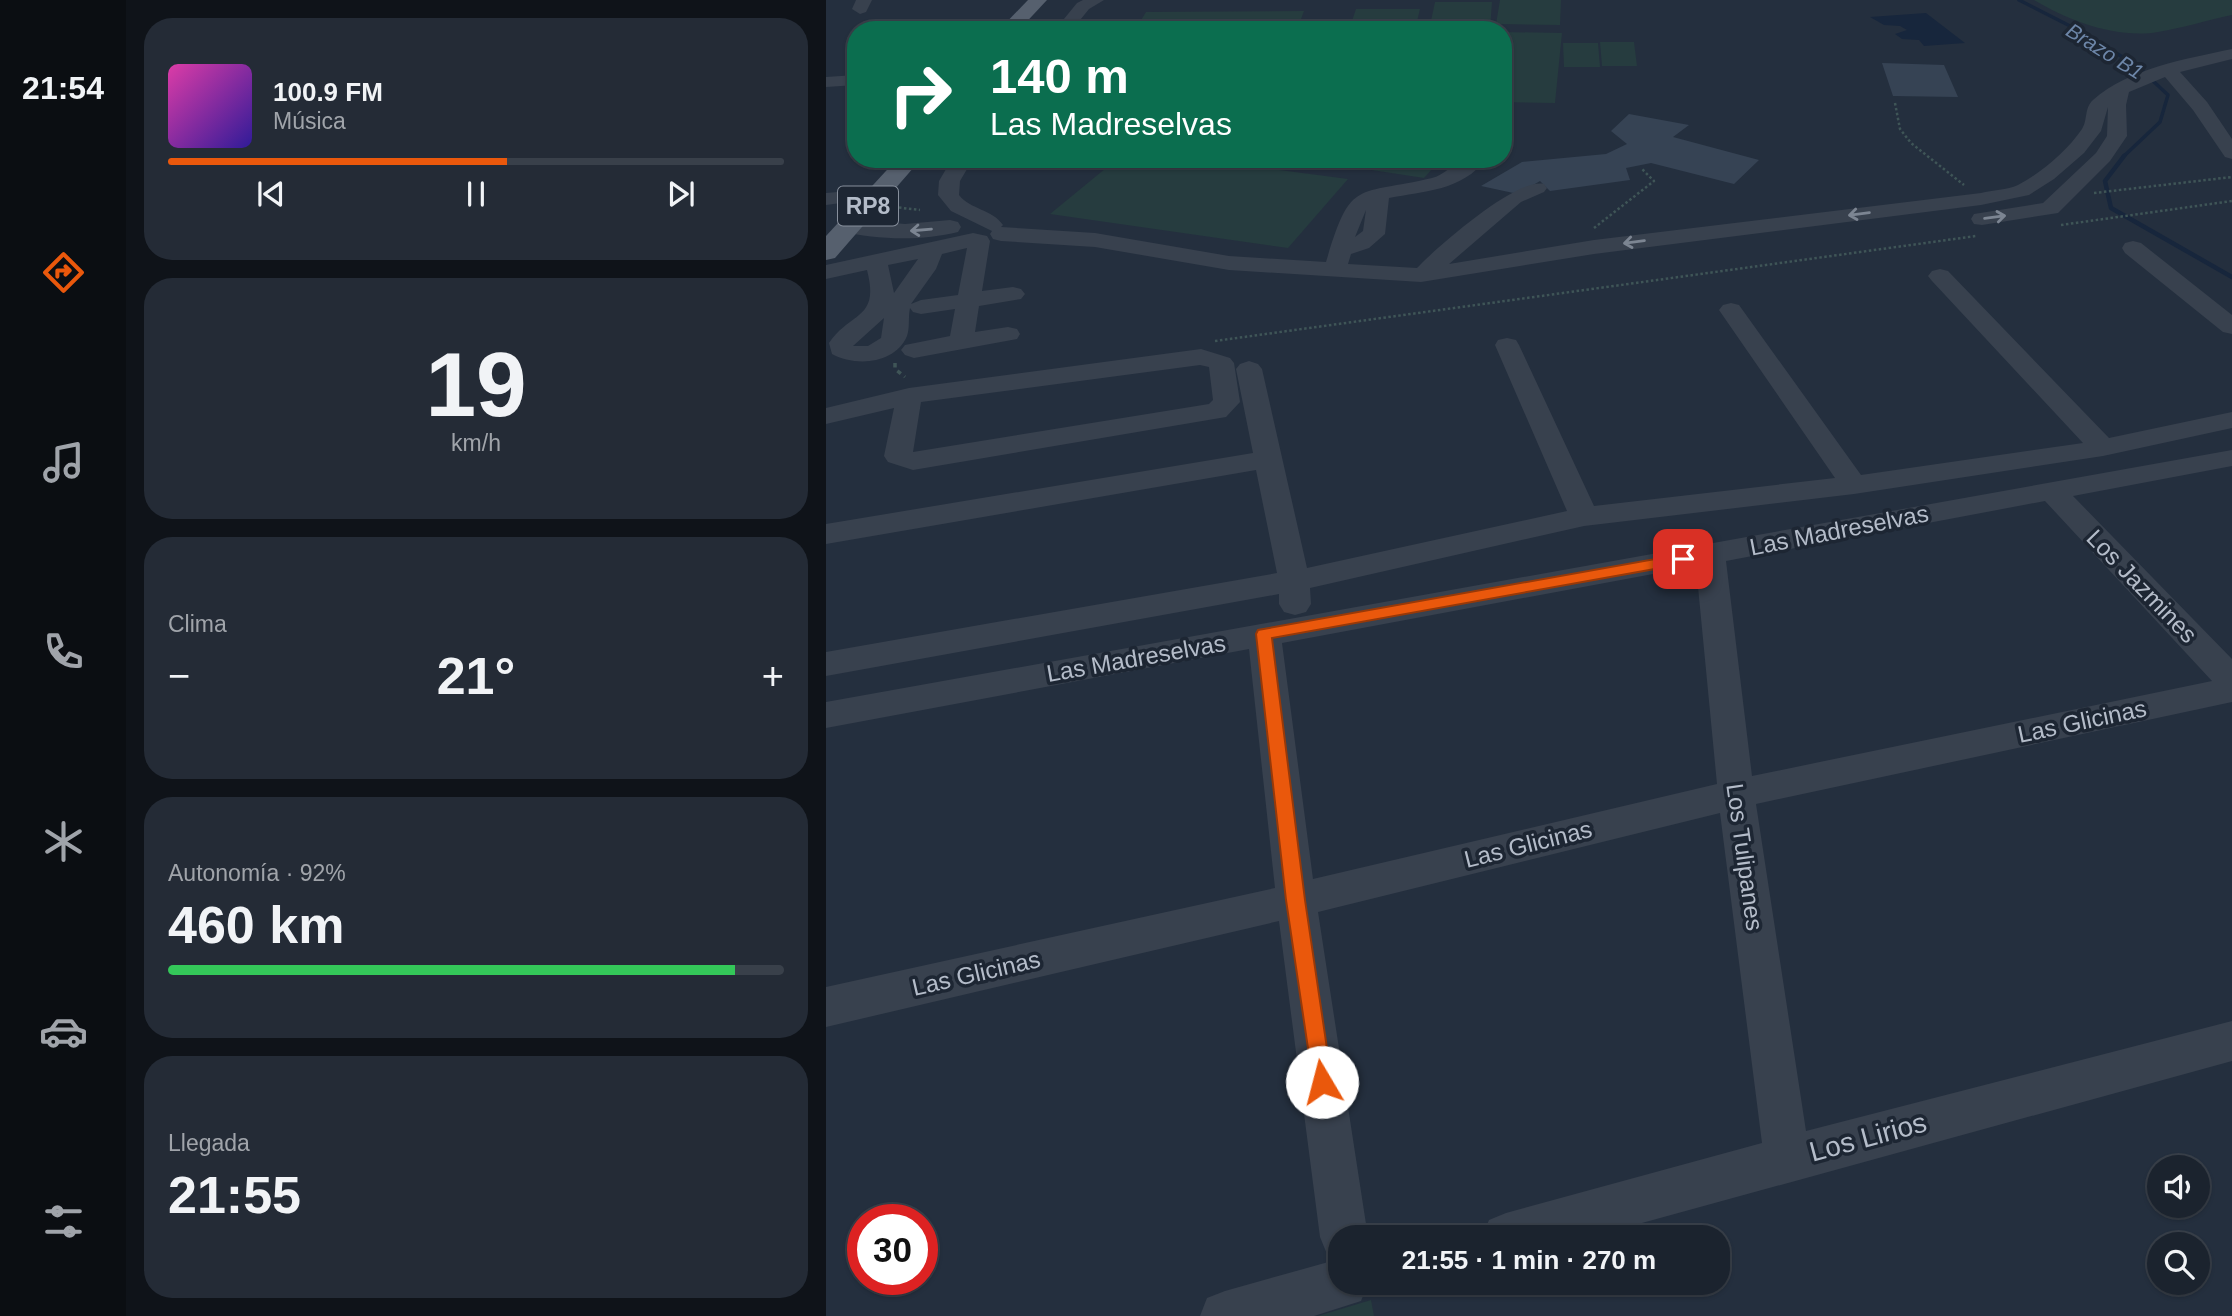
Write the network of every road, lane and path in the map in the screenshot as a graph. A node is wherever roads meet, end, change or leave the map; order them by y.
1 (1038, 0) edge
2 (1057, 0) edge
3 (1096, 0) edge
4 (1017, 21) edge
5 (1037, 21) edge
6 (1070, 21) edge
7 (2232, 54) edge
8 (2164, 73) junction
9 (847, 81) edge
10 (826, 82) edge
11 (2129, 85) junction
12 (1895, 103) dead end
13 (2095, 124) junction
14 (2119, 131) junction
15 (2232, 153) edge
16 (2056, 167) junction
17 (873, 168) edge
18 (900, 168) edge
19 (956, 168) edge
20 (1463, 168) edge
21 (1641, 168) dead end
22 (2232, 177) edge
23 (2033, 185) junction
24 (1537, 188) dead end
25 (2097, 192) dead end
26 (838, 198) edge
27 (1981, 199) junction
28 (2232, 201) edge
29 (2052, 204) junction
30 (1895, 210) junction
31 (838, 224) edge
32 (2058, 225) dead end
33 (1915, 228) junction
34 (978, 229) junction
35 (1989, 235) dead end
36 (1781, 245) dead end
37 (1594, 247) junction
38 (2133, 248) dead end
39 (931, 249) junction
40 (826, 252) edge
41 (1339, 259) junction
42 (868, 264) junction
43 (1607, 269) dead end
44 (826, 271) edge
45 (1421, 275) junction
46 (1940, 276) dead end
47 (1528, 279) dead end
48 (1731, 310) dead end
49 (920, 316) dead end
50 (965, 321) junction
51 (2232, 327) edge
52 (1205, 342) dead end
53 (1507, 345) dead end
54 (914, 350) dead end
55 (1249, 369) dead end
56 (907, 408) junction
57 (826, 416) edge
58 (2232, 420) edge
59 (826, 431) edge
60 (2103, 449) junction
61 (1268, 458) junction
62 (2232, 458) edge
63 (1854, 485) junction
64 (2052, 491) junction
65 (1584, 517) junction
66 (826, 534) edge
67 (1710, 554) junction
68 (1294, 581) junction
69 (1281, 631) junction
70 (826, 664) edge
71 (2232, 680) edge
72 (2232, 689) edge
73 (828, 723) edge
74 (1736, 794) junction
75 (1296, 900) junction
76 (826, 1007) edge
77 (2232, 1041) edge
78 (1787, 1158) junction
79 (1342, 1225) edge
80 (1549, 1225) edge
81 (1328, 1287) edge
82 (1225, 1316) edge

1 - 4 main road
2 - 5 main road
3 - 6 street
7 - 8 street
8 - 11 street
8 - 15 street
9 - 10 street
11 - 13 street
11 - 14 street
12 - 27 path
13 - 14 street
13 - 16 street
13 - 16 street
14 - 29 street
16 - 23 street
17 - 26 main road, RP8
18 - 31 main road, RP8
19 - 34 street
20 - 41 street
21 - 37 path
22 - 25 path
23 - 27 street
23 - 29 street
24 - 45 street
26 - 31 main road, RP8
27 - 30 street
28 - 32 path
33 -> 29 street
30 - 33 street
30 -> 37 street
34 -> 31 street
31 - 40 main road, RP8
33 - 36 street
34 - 39 street
34 - 41 street
34 - 50 street
35 - 52 path
37 - 43 street
37 - 45 street
38 - 51 street
39 - 42 street
39 - 42 street
41 - 45 street
42 - 44 street
45 - 47 street
46 - 60 street
48 - 63 street
49 - 50 street
50 - 50 street
50 - 54 street
53 - 65 street
55 - 61 street
56 - 56 street
56 - 57 street
56 - 59 street
58 - 60 street
60 - 63 street
61 - 66 street
61 - 68 street
62 - 64 street, Las Madreselvas
63 - 65 street
64 - 67 street, Las Madreselvas
64 - 71 street, Los Jazmines
65 - 68 street
67 - 69 street, Las Madreselvas
67 - 74 street, Los Tulipanes
68 - 69 street
68 - 70 street
69 - 73 street, Las Madreselvas
69 - 75 street
72 - 74 street, Las Glicinas
74 - 75 street, Las Glicinas
74 - 78 street, Los Tulipanes
75 - 76 street, Las Glicinas
75 - 79 street
77 - 78 street, Los Lirios
78 - 80 street, Los Lirios
81 - 82 street

